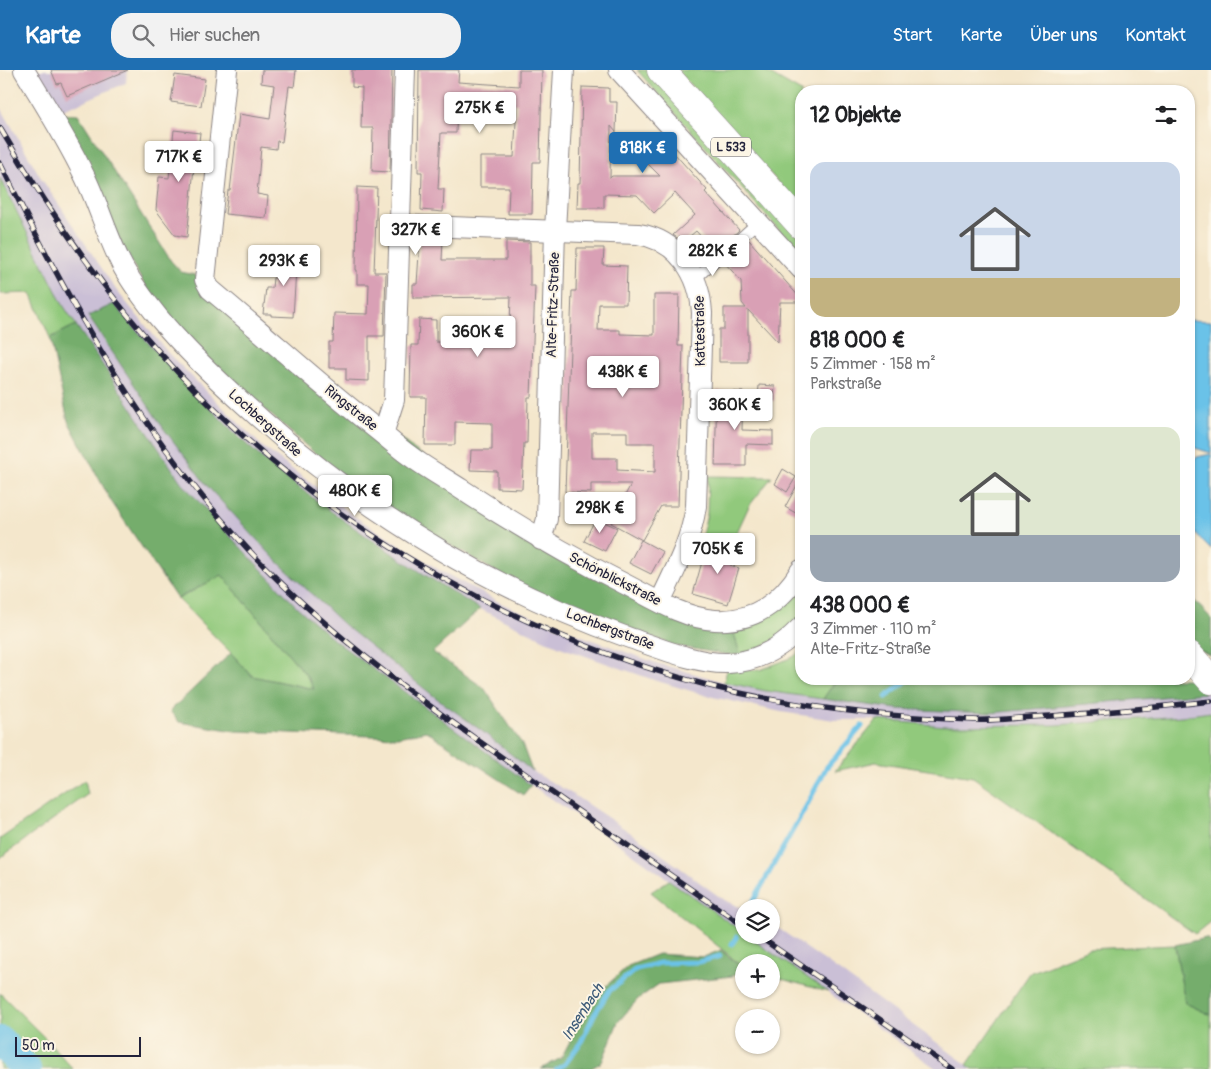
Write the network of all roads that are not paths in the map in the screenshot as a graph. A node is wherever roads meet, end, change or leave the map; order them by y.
1 (24, 70) edge
2 (227, 70) edge
3 (405, 70) edge
4 (564, 70) edge
5 (619, 70) edge
6 (661, 70) edge
7 (795, 218) edge
8 (758, 222) junction
9 (400, 225) junction
10 (555, 230) junction
11 (795, 262) edge
12 (695, 279) junction
13 (382, 434) junction
14 (541, 540) junction
15 (795, 578) edge
16 (660, 602) junction
17 (795, 634) edge
18 (1195, 662) edge
19 (1211, 680) edge

1 - 17 street, Lochbergstraße
2 - 13 street, Ringstraße
3 - 9 street, Ringstraße
4 - 10 street, Alte-Fritz-Straße
5 - 8 street
6 - 7 main road, L 533
8 - 11 street
8 - 12 lane
9 - 10 street, Kattestraße
9 - 13 street, Ringstraße
10 - 12 street, Kattestraße
10 - 14 street, Alte-Fritz-Straße
12 - 16 street, Kattestraße
13 - 14 street, Schönblickstraße
14 - 16 street, Schönblickstraße
15 - 16 street, Schönblickstraße
18 - 19 main road

